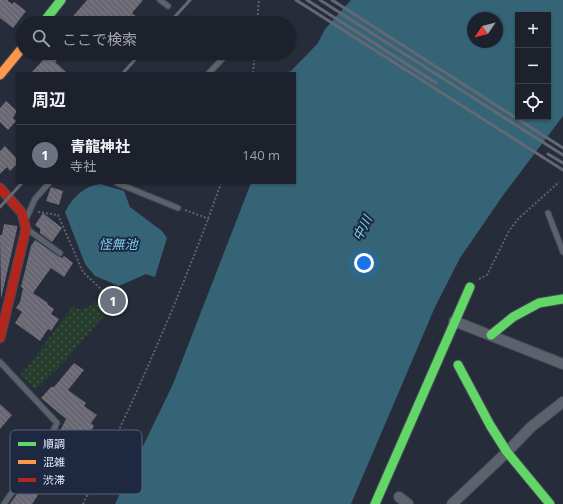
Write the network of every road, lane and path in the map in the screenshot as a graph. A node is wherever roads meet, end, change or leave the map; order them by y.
1 (61, 0) edge
2 (160, 0) edge
3 (259, 0) edge
4 (168, 6) dead end
5 (48, 16) edge
6 (258, 16) edge
7 (16, 56) edge
8 (221, 60) edge
9 (254, 60) edge
10 (210, 72) edge
11 (253, 72) edge
12 (0, 75) edge
13 (559, 182) dead end
14 (48, 184) edge
15 (119, 184) edge
16 (221, 184) edge
17 (0, 188) edge
18 (178, 208) joint
19 (29, 211) junction
20 (548, 213) dead end
21 (209, 219) junction
22 (26, 224) junction
23 (563, 252) edge
24 (60, 253) dead end
25 (470, 287) joint
26 (106, 294) dead end
27 (563, 299) edge
28 (454, 321) junction
29 (491, 335) junction
30 (0, 338) edge
31 (0, 362) edge
32 (563, 364) edge
33 (458, 365) dead end
34 (563, 402) edge
35 (57, 423) junction
36 (54, 430) edge
37 (70, 430) edge
38 (119, 430) edge
39 (507, 452) junction
40 (11, 494) edge
41 (88, 494) edge
42 (399, 497) dead end
43 (4, 504) edge
44 (83, 504) edge
45 (375, 504) edge
46 (408, 504) edge
47 (452, 504) edge
48 (550, 504) edge

1 - 5 street
2 - 4 lane
3 - 6 path
7 - 12 street
8 - 10 lane
9 - 11 path
13 - 25 path
14 - 19 lane
15 - 18 lane
16 - 21 path
17 - 22 street
18 - 21 path
19 - 22 lane
19 - 26 path
20 - 23 lane
21 - 38 path
22 - 24 lane
22 - 30 street
25 - 28 street
27 - 29 street
28 - 29 street
28 - 45 street
29 - 32 street
31 - 35 lane
33 - 39 street
34 - 39 street
35 - 36 lane
35 - 37 path
39 - 47 street
39 - 48 street
40 - 43 lane
41 - 44 path
42 - 46 street

